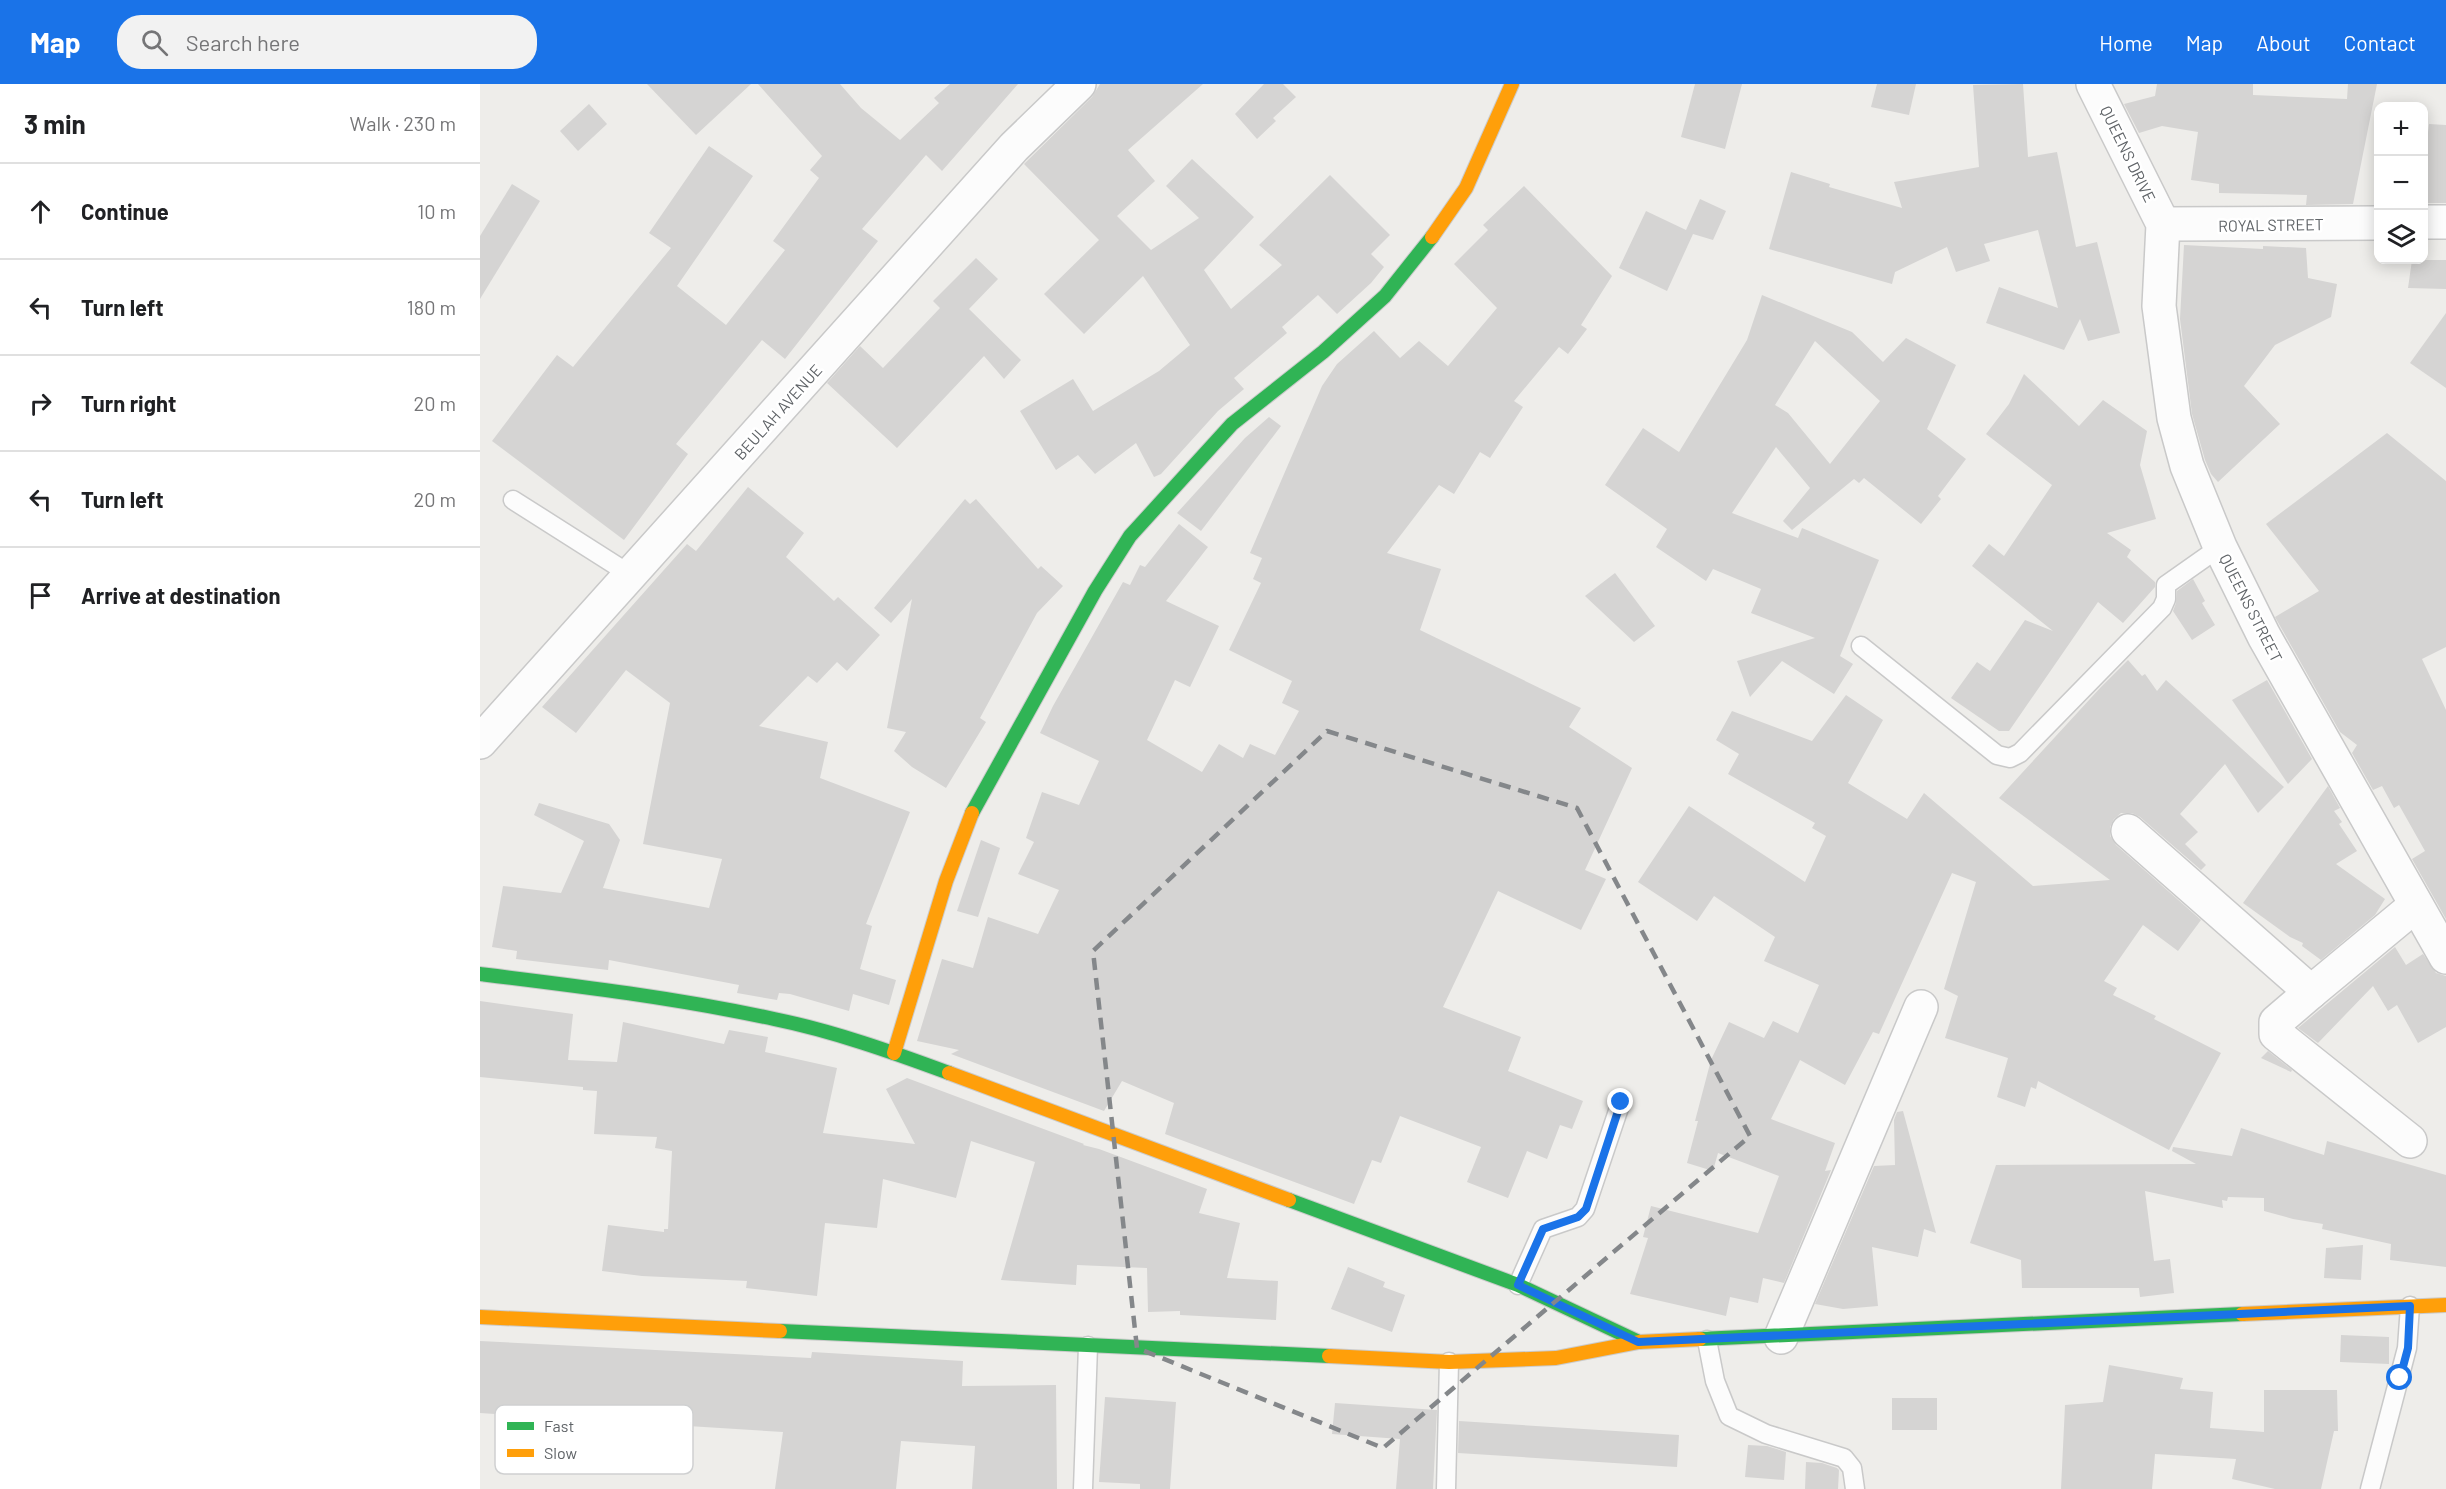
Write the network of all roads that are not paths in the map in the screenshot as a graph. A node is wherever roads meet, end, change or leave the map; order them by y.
1 (1079, 84) edge
2 (1512, 84) edge
3 (2093, 84) edge
4 (2428, 222) edge
5 (2446, 222) edge
6 (2374, 223) edge
7 (2163, 224) junction
8 (513, 500) dead end
9 (2220, 547) junction
10 (631, 575) junction
11 (1861, 646) dead end
12 (480, 742) edge
13 (2128, 831) dead end
14 (2416, 905) junction
15 (2446, 957) edge
16 (480, 974) edge
17 (2311, 993) junction
18 (1921, 1007) dead end
19 (894, 1053) junction
20 (1621, 1102) dead end
21 (2410, 1142) dead end
22 (1518, 1285) junction
23 (2446, 1305) edge
24 (2410, 1306) junction
25 (480, 1317) edge
26 (1781, 1337) junction
27 (1707, 1340) junction
28 (1638, 1342) junction
29 (1088, 1346) junction
30 (1449, 1362) junction
31 (1858, 1487) edge
32 (1083, 1489) edge
33 (1446, 1489) edge
34 (2370, 1489) edge

1 - 10 street, BEULAH AVENUE
2 - 19 street
3 - 7 street, QUEENS DRIVE
4 - 5 street
6 - 7 street, ROYAL STREET
7 - 9 street, QUEENS STREET
8 - 10 lane
9 - 11 lane
9 - 14 street, QUEENS STREET
10 - 12 street, BEULAH AVENUE
13 - 17 street
14 - 15 street, QUEENS STREET
14 - 17 street
16 - 19 street
17 - 21 street
18 - 26 street
19 - 22 street
20 - 22 lane
22 - 28 street
23 - 24 street
24 - 26 street
24 - 34 lane
25 - 29 street
26 - 27 street
27 - 28 street
27 - 31 lane
28 - 30 street
29 - 30 street
29 - 32 lane
30 - 33 lane

